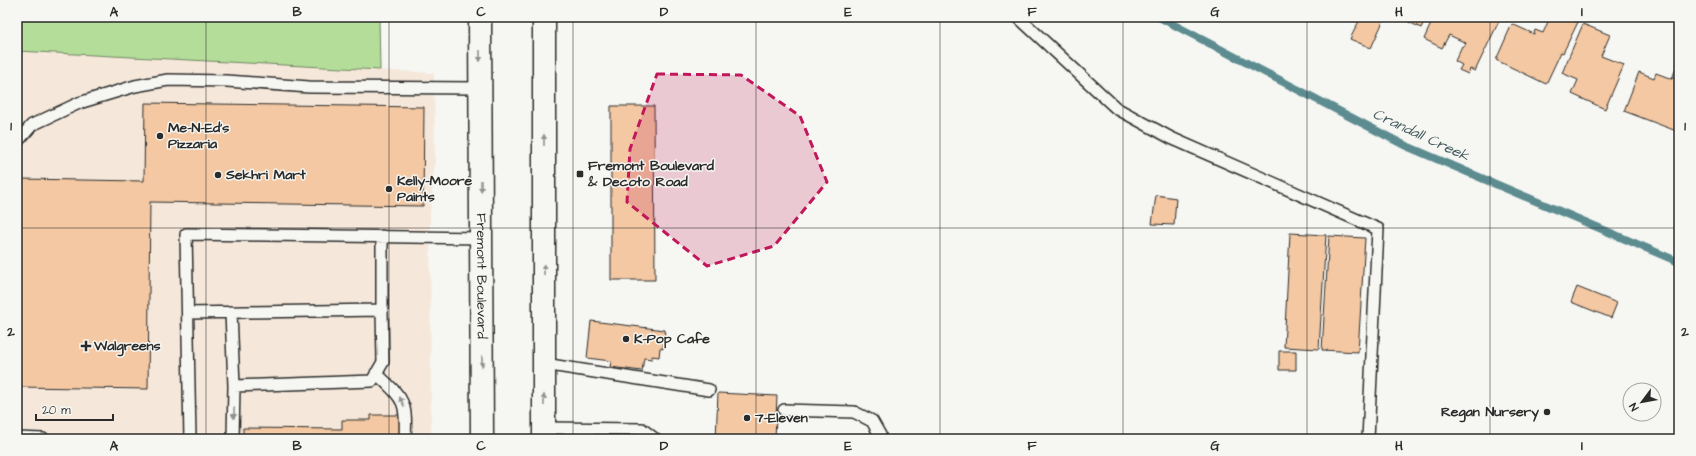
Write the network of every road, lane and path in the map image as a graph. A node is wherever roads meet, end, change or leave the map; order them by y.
1 (480, 17) edge
2 (544, 17) edge
3 (1018, 17) edge
4 (481, 88) junction
5 (17, 142) edge
6 (382, 236) junction
7 (481, 238) junction
8 (382, 310) junction
9 (231, 312) junction
10 (188, 313) junction
11 (544, 364) junction
12 (376, 373) junction
13 (234, 386) junction
14 (709, 390) dead end
15 (784, 410) dead end
16 (544, 433) edge
17 (17, 438) edge
18 (43, 439) edge
19 (190, 439) edge
20 (233, 439) edge
21 (405, 439) edge
22 (482, 439) edge
23 (655, 439) edge
24 (880, 439) edge
25 (1368, 439) edge

1 -> 4 main road, Fremont Boulevard
11 -> 2 main road
3 - 25 lane
4 - 5 lane
4 -> 7 main road, Fremont Boulevard
6 - 7 lane
6 - 8 lane
6 - 10 lane
7 -> 22 main road, Fremont Boulevard
8 - 9 lane
8 - 12 lane
9 - 10 lane
9 - 13 lane
10 - 19 lane
11 - 14 lane
16 -> 11 main road
12 - 13 lane
21 -> 12 lane
13 -> 20 lane
15 - 24 lane
16 - 23 lane
17 - 18 lane

